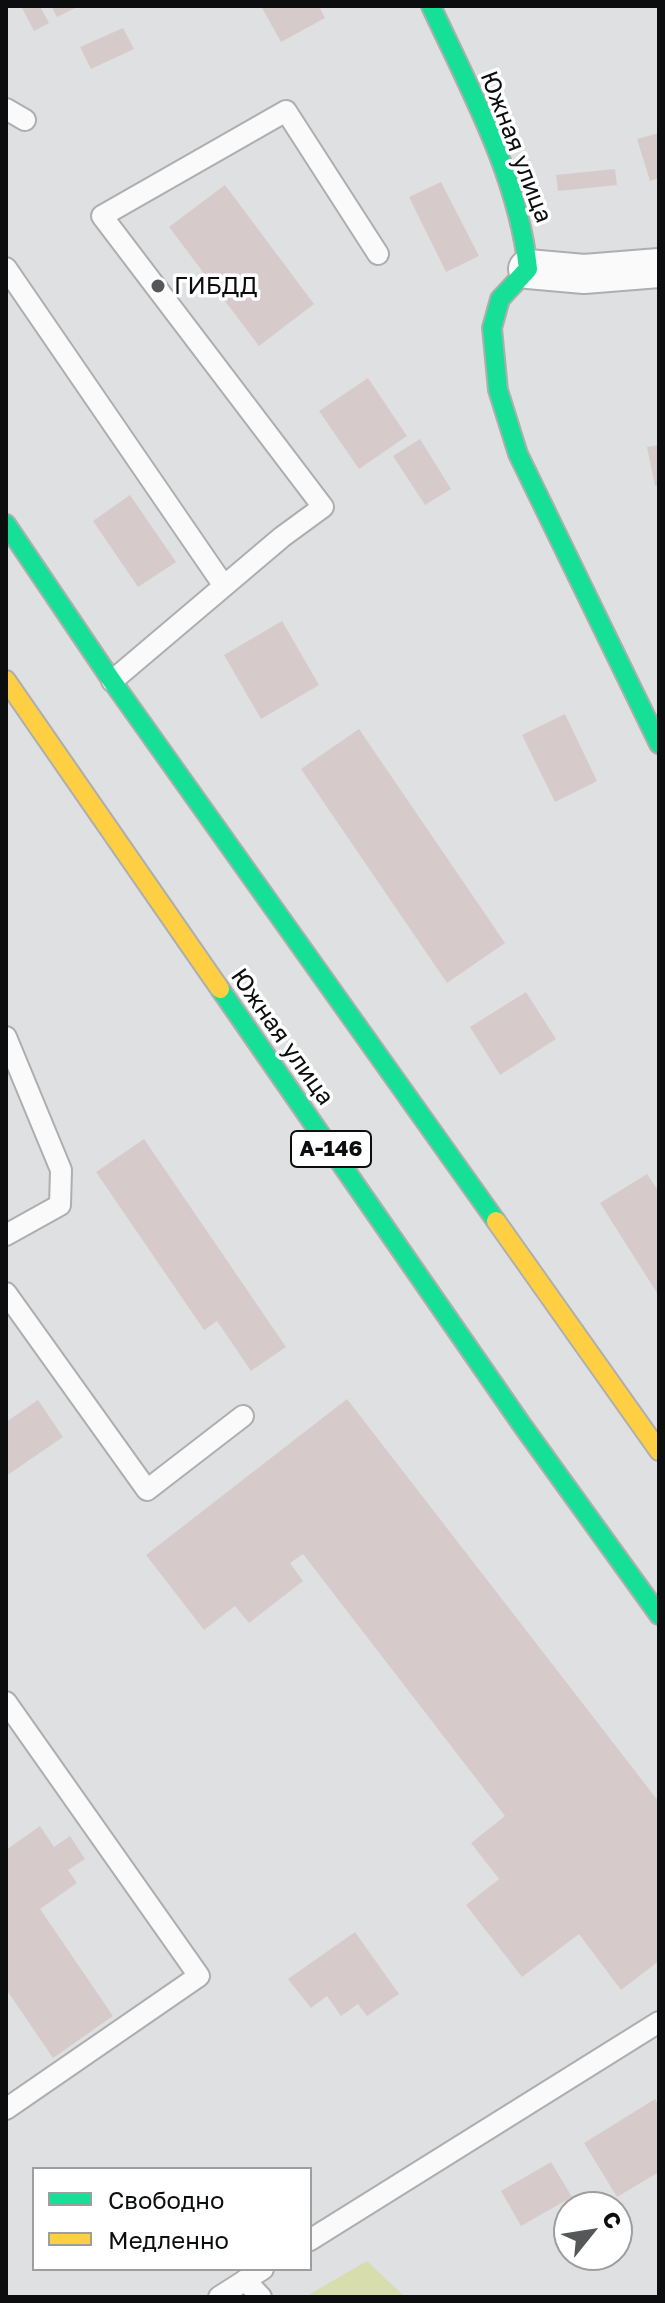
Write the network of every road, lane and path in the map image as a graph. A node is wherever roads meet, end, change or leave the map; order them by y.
1 (431, 6) edge
2 (6, 109) edge
3 (25, 120) dead end
4 (378, 254) dead end
5 (6, 268) edge
6 (659, 268) edge
7 (528, 269) junction
8 (6, 524) edge
9 (224, 586) junction
10 (6, 680) edge
11 (112, 681) junction
12 (12, 704) edge
13 (659, 744) edge
14 (6, 1037) edge
15 (6, 1235) edge
16 (6, 1293) edge
17 (243, 1416) dead end
18 (659, 1451) edge
19 (659, 1615) edge
20 (6, 1702) edge
21 (659, 2022) edge
22 (6, 2109) edge
23 (312, 2239) edge
24 (260, 2271) edge
25 (245, 2280) junction
26 (219, 2297) edge
27 (261, 2297) edge

1 - 7 main road, Южная улица
2 - 3 lane
4 - 9 lane
5 - 9 lane
6 - 7 street
7 - 13 main road
8 - 11 main road
9 - 11 lane
10 - 12 main road, Южная улица / А-146
11 - 18 main road
12 - 19 main road, Южная улица / А-146
14 - 15 lane
16 - 17 lane
20 - 22 lane
21 - 23 lane
24 - 25 lane
25 - 26 lane
25 - 27 lane

